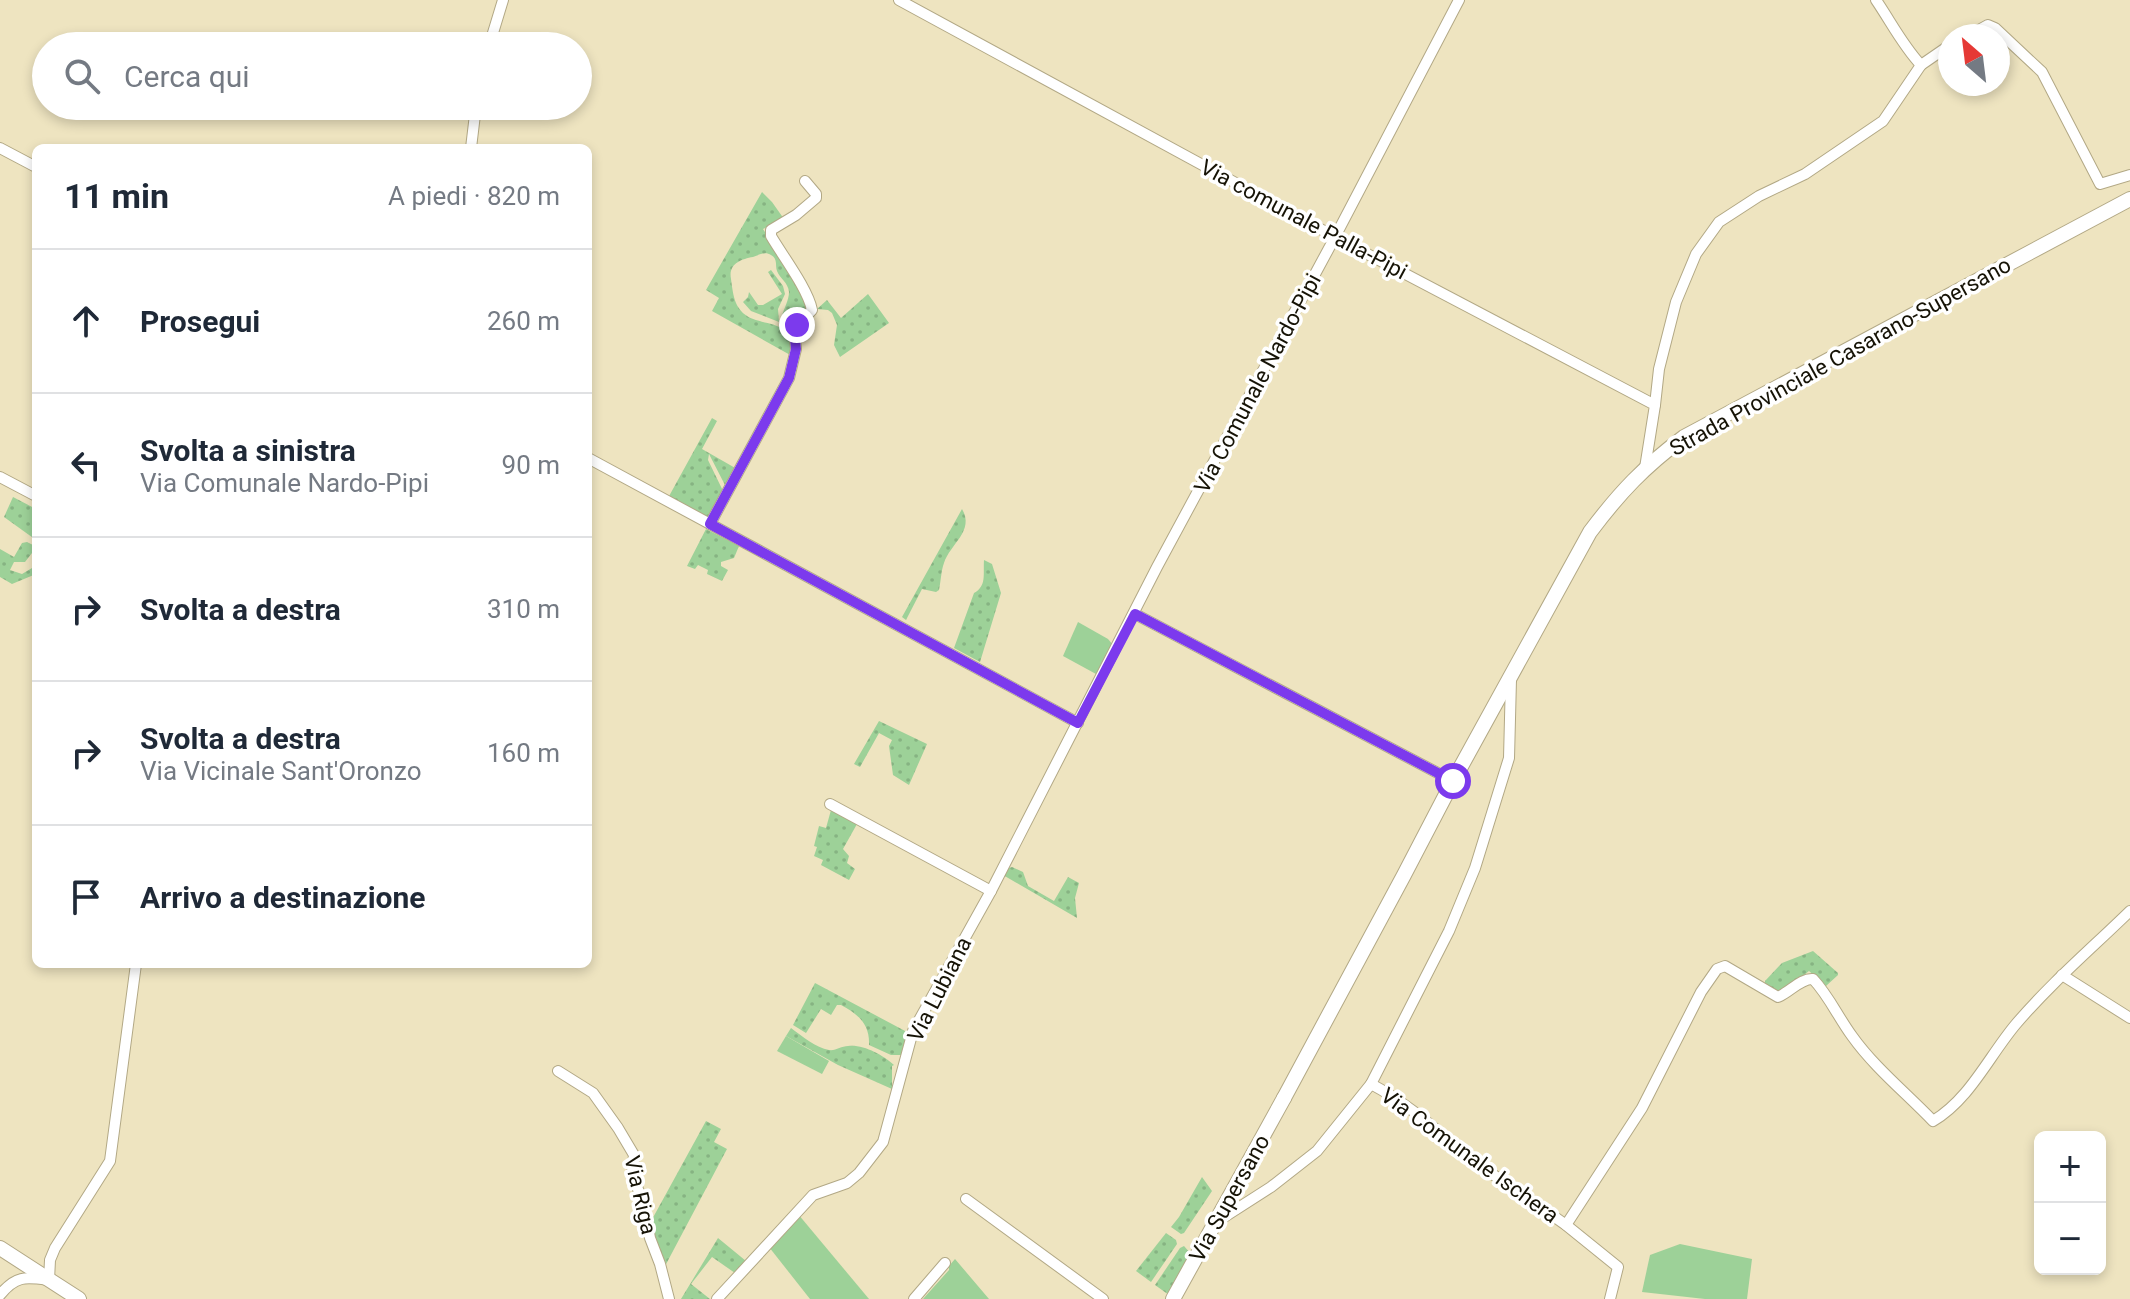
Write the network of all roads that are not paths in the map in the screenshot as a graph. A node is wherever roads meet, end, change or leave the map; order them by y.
1 (503, 0) edge
2 (899, 0) edge
3 (1459, 0) edge
4 (1876, 0) edge
5 (493, 32) edge
6 (2010, 42) edge
7 (1938, 53) edge
8 (1921, 65) junction
9 (474, 120) edge
10 (471, 144) edge
11 (0, 148) edge
12 (32, 165) edge
13 (2130, 175) edge
14 (805, 181) dead end
15 (2130, 199) edge
16 (1335, 237) junction
17 (1655, 405) junction
18 (592, 460) edge
19 (1645, 468) junction
20 (0, 477) edge
21 (32, 494) edge
22 (710, 524) junction
23 (1135, 614) junction
24 (1511, 677) junction
25 (1078, 723) junction
26 (1453, 781) junction
27 (830, 804) dead end
28 (991, 891) junction
29 (2130, 911) edge
30 (135, 968) edge
31 (2062, 975) junction
32 (2130, 1018) edge
33 (558, 1071) dead end
34 (1371, 1084) junction
35 (1284, 1098) joint
36 (966, 1199) dead end
37 (1216, 1222) junction
38 (1566, 1225) junction
39 (0, 1248) edge
40 (945, 1263) dead end
41 (49, 1280) junction
42 (0, 1295) edge
43 (79, 1299) edge
44 (669, 1299) edge
45 (717, 1299) edge
46 (914, 1299) edge
47 (1103, 1299) edge
48 (1173, 1299) edge
49 (1610, 1299) edge

1 - 5 street
2 - 16 street, Via comunale Palla-Pipi
3 - 16 street, Via Comunale Nardo-Pipi
4 - 8 street
6 - 13 street
7 - 8 street
8 - 17 street
9 - 10 street
11 - 12 street
14 - 22 street
15 - 19 main road, Strada Provinciale Casarano-Supersano
16 - 17 street, Via comunale Palla-Pipi
16 - 23 street, Via Comunale Nardo-Pipi
17 - 19 street
18 - 22 street
19 - 24 main road, Strada Provinciale Casarano-Supersano
20 - 21 street
22 - 25 street
23 - 25 street, Via Comunale Nardo-Pipi
23 - 26 street
24 - 26 main road, Strada Provinciale Casarano-Supersano
24 - 34 street
25 - 28 street, Via Lubiana
26 - 35 main road, Strada Provinciale Casarano-Supersano
27 - 28 street
28 - 45 street, Via Lubiana
29 - 31 street, Via Comunale Ischera
30 - 41 street
31 - 32 street
31 - 38 street, Via Comunale Ischera
33 - 44 street, Via Riga
34 - 37 street, Via Comunale Ischera
34 - 38 street, Via Comunale Ischera
35 - 37 main road, Via Supersano
36 - 47 street
37 - 48 main road, Via Supersano
38 - 49 street
39 - 41 main road
40 - 46 street
41 - 42 street
41 - 43 main road

